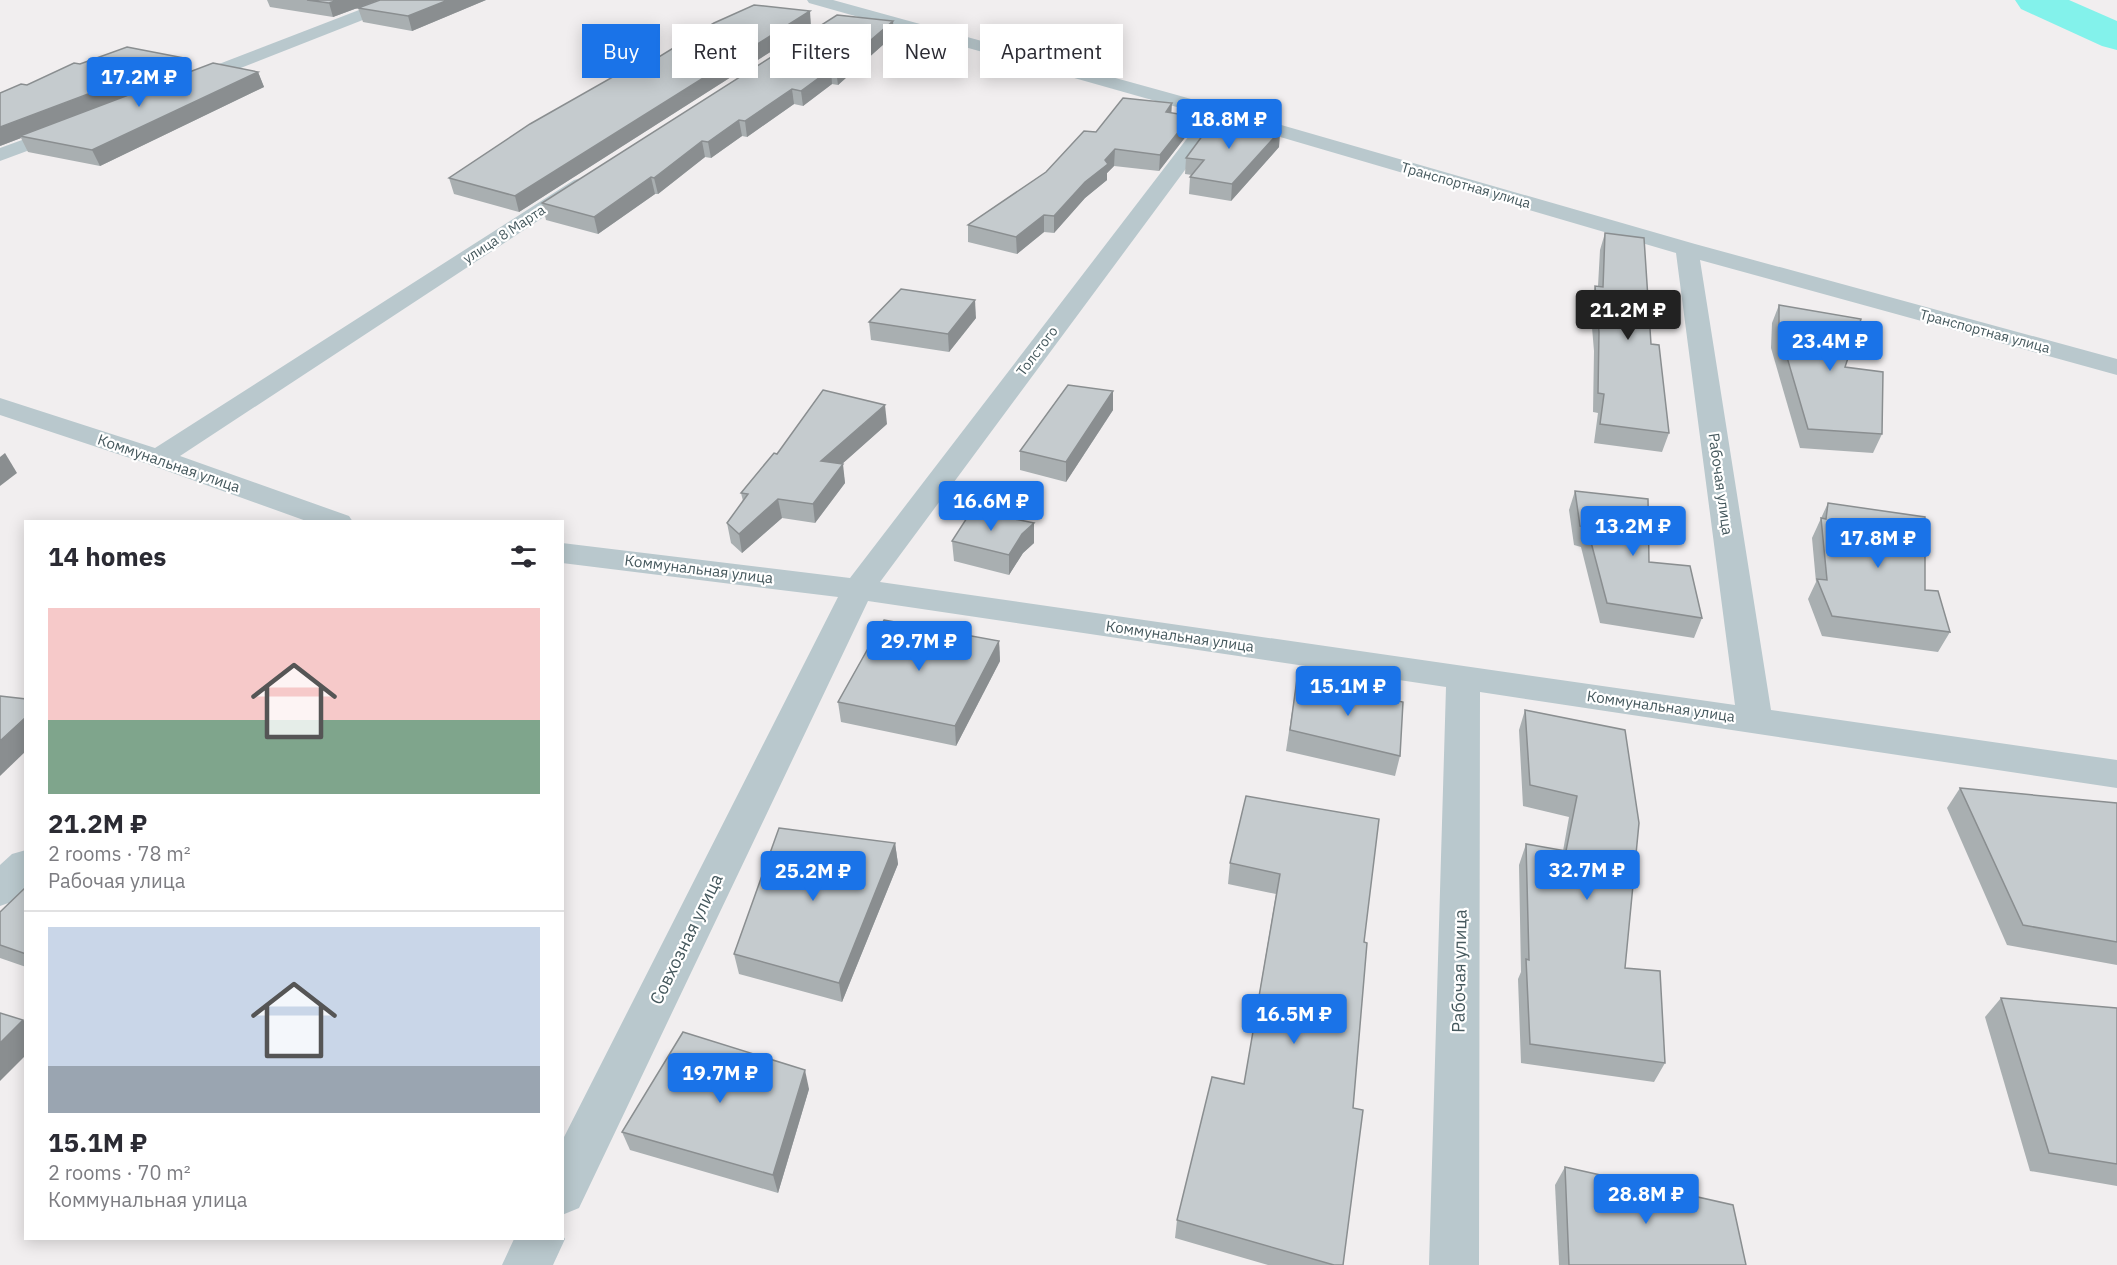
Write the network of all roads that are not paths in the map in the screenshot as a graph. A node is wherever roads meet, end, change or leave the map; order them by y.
1 (400, 0) edge
2 (815, 0) edge
3 (850, 10) junction
4 (830, 24) edge
5 (167, 90) edge
6 (1217, 113) junction
7 (78, 125) edge
8 (0, 155) edge
9 (599, 172) edge
10 (1687, 249) junction
11 (2117, 367) edge
12 (0, 406) edge
13 (158, 458) junction
14 (332, 520) edge
15 (564, 553) edge
16 (858, 590) junction
17 (1463, 677) junction
18 (1755, 720) junction
19 (2117, 774) edge
20 (24, 867) edge
21 (0, 890) edge
22 (564, 1188) edge
23 (540, 1240) edge
24 (527, 1265) edge
25 (1454, 1265) edge

1 - 5 street
2 - 3 street, Транспортная улица
3 - 4 street
3 - 6 street, Транспортная улица
6 - 10 street, Транспортная улица
6 - 16 street, Толстого
7 - 8 street
9 - 13 street, улица 8 Марта
10 - 11 street, Транспортная улица
10 - 18 street, Рабочая улица
12 - 13 street, Коммунальная улица
13 - 14 street, Коммунальная улица
15 - 16 street, Коммунальная улица
16 - 17 street, Коммунальная улица
16 - 22 street, Совхозная улица
17 - 18 street, Коммунальная улица
17 - 25 street, Рабочая улица
18 - 19 street, Коммунальная улица
20 - 21 street
23 - 24 street

